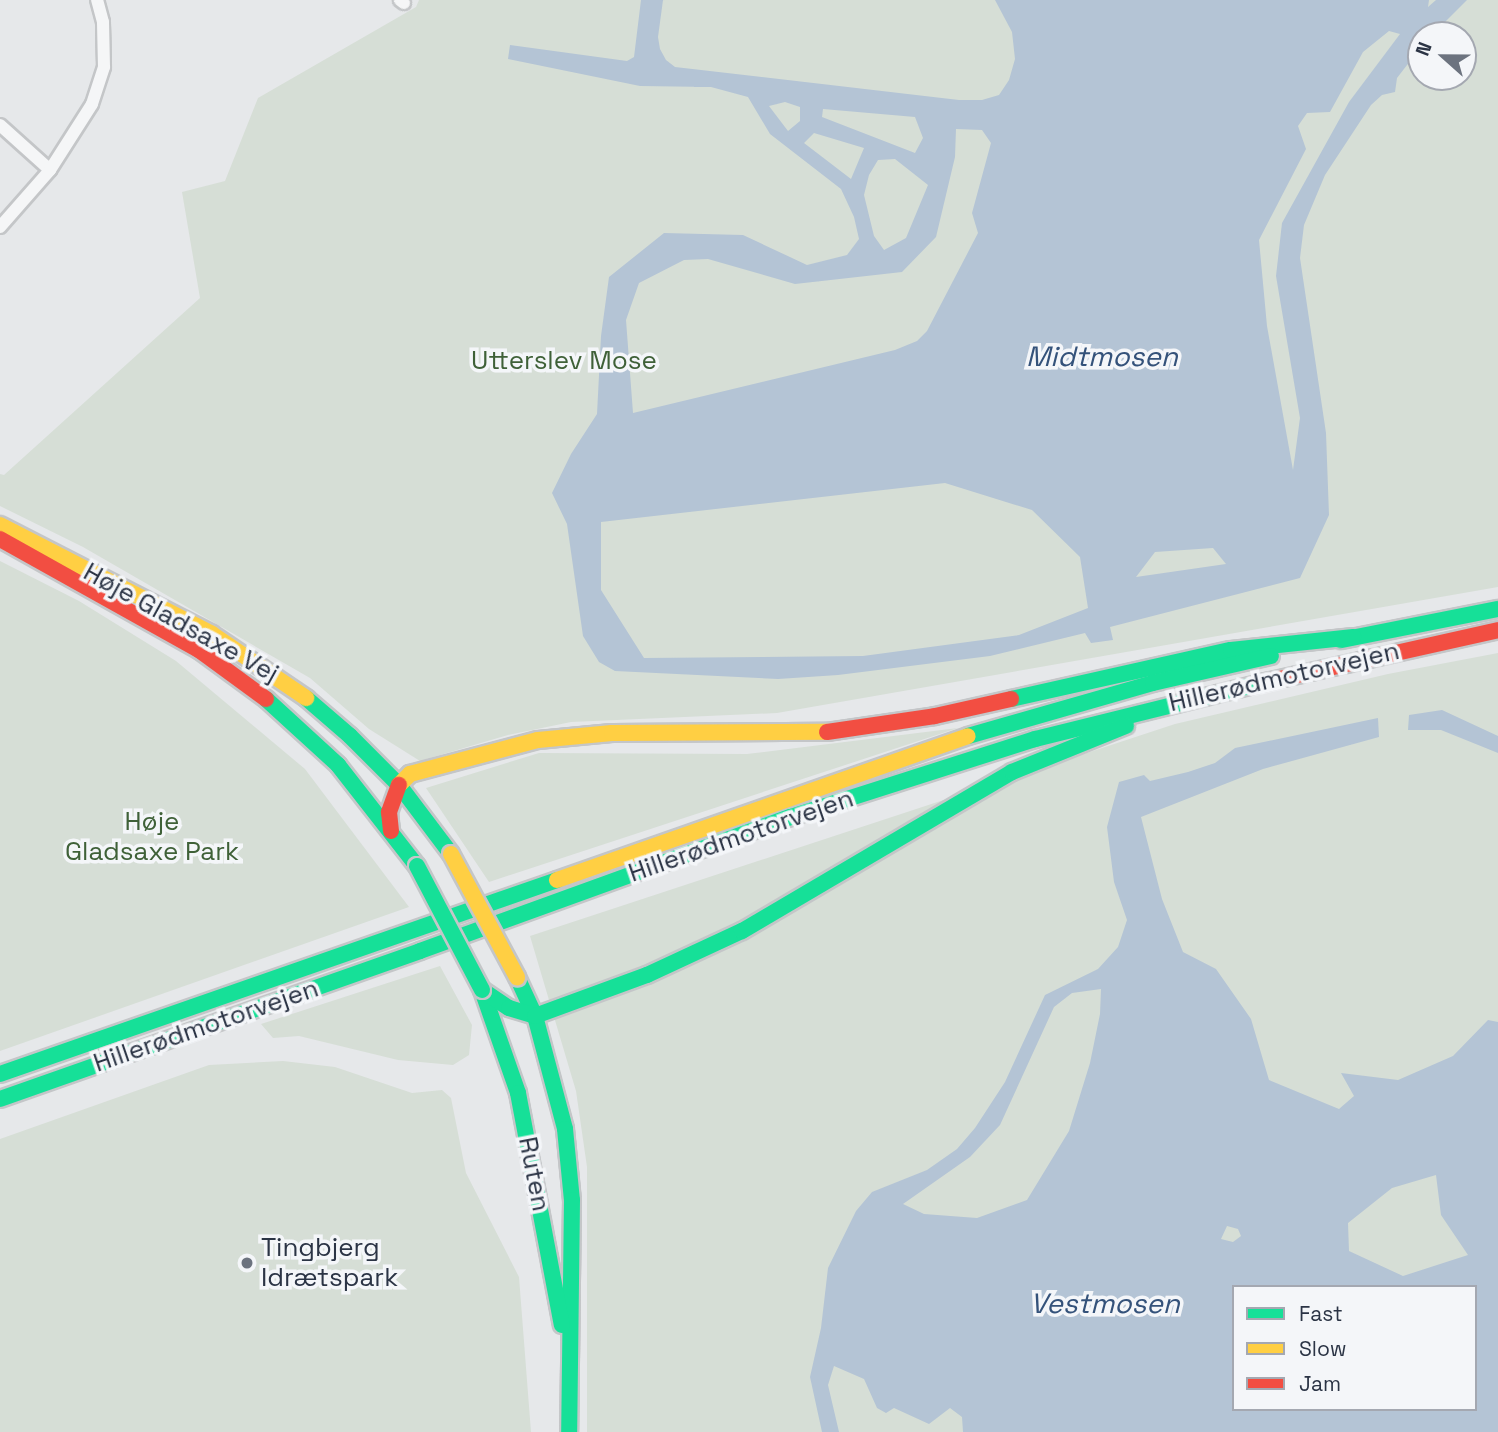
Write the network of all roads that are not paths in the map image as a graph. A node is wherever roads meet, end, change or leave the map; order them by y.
1 (97, 0) edge
2 (0, 125) edge
3 (50, 170) junction
4 (0, 227) edge
5 (0, 525) edge
6 (0, 539) edge
7 (1498, 609) edge
8 (1498, 630) edge
9 (1353, 637) junction
10 (1201, 696) junction
11 (399, 785) junction
12 (391, 831) junction
13 (482, 990) junction
14 (535, 1016) junction
15 (0, 1074) edge
16 (0, 1099) edge
17 (570, 1362) junction
18 (569, 1432) edge

1 - 3 street
2 - 3 street
3 - 4 street
5 - 11 main road, Høje Gladsaxe Vej
6 - 12 main road, Høje Gladsaxe Vej
7 - 9 main road, Hillerødmotorvejen
8 - 10 main road, Hillerødmotorvejen
9 - 11 main road
9 - 15 main road, Hillerødmotorvejen
10 - 14 main road
10 - 16 main road, Hillerødmotorvejen
11 - 12 main road
11 - 14 main road, Høje Gladsaxe Vej, bridge
12 - 13 main road, Høje Gladsaxe Vej, bridge
13 - 14 main road
13 - 17 main road, Ruten
14 - 17 main road, Ruten
17 - 18 main road, Ruten

